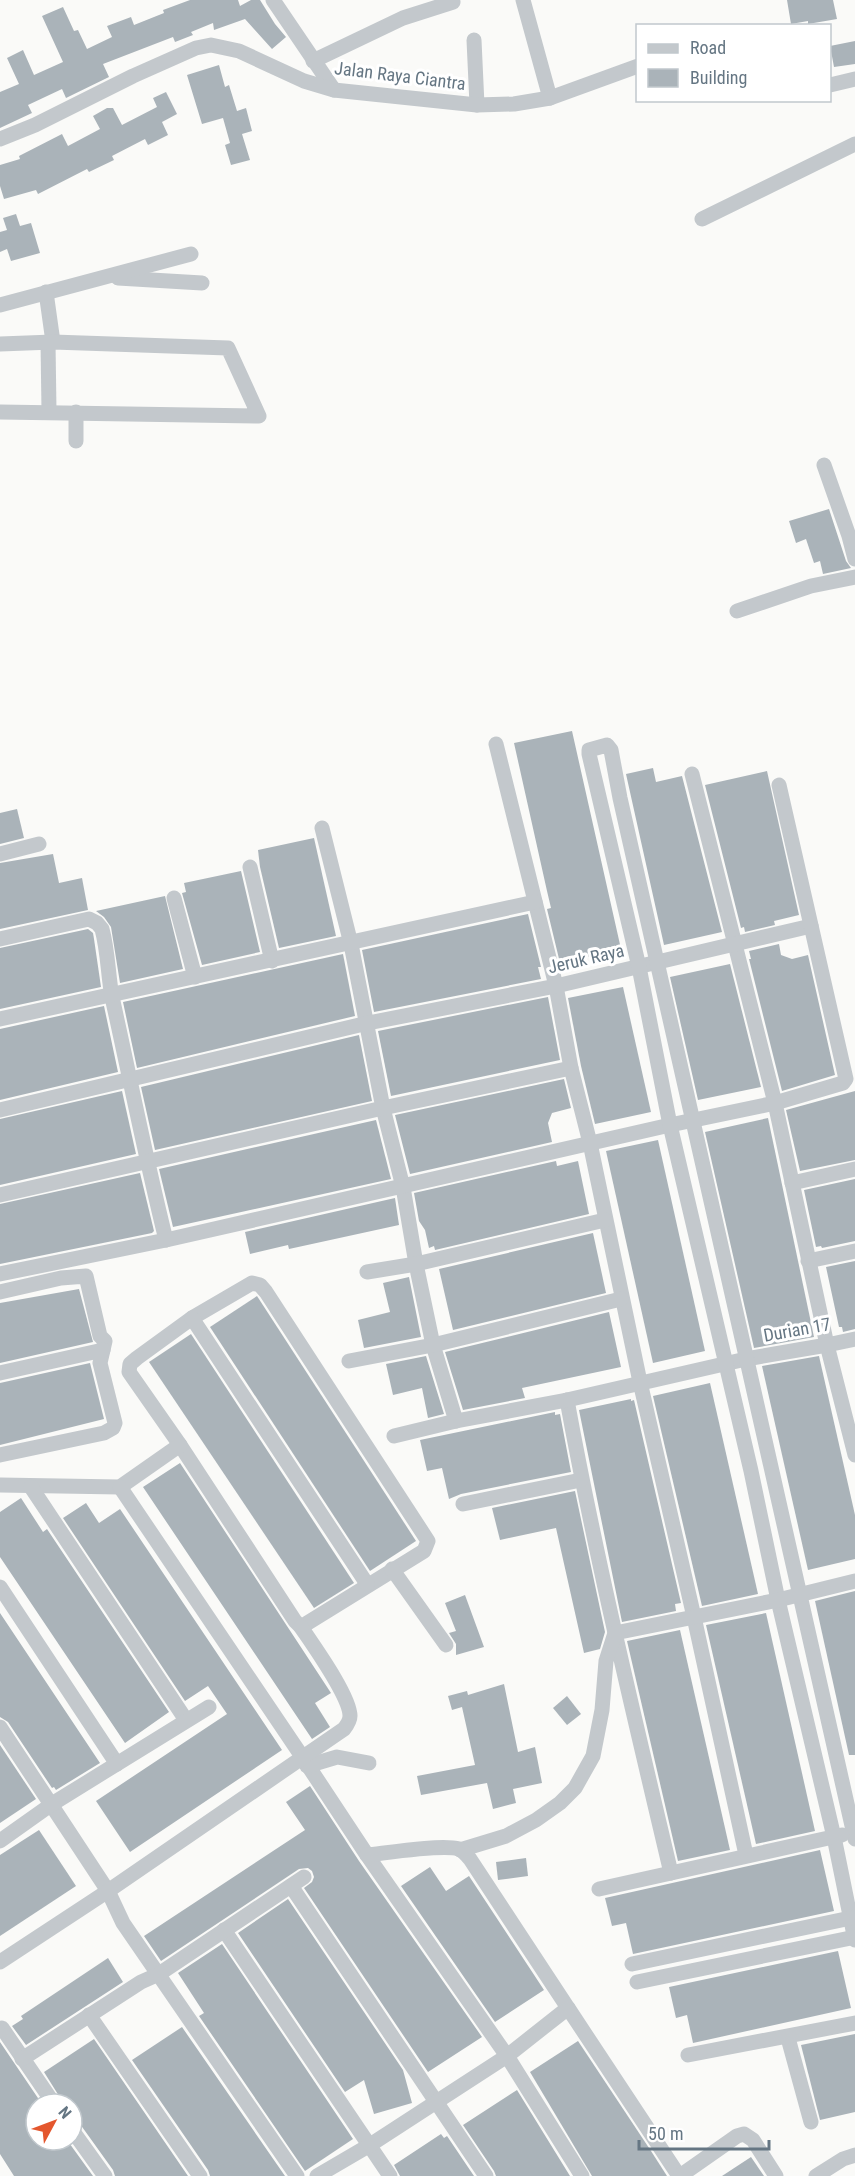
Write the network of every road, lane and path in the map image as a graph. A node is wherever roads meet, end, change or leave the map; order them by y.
1 (273, 0) edge
2 (523, 0) edge
3 (453, 2) dead end
4 (474, 40) dead end
5 (313, 61) junction
6 (636, 67) edge
7 (855, 79) edge
8 (831, 85) edge
9 (334, 90) junction
10 (550, 98) junction
11 (477, 105) junction
12 (0, 139) edge
13 (855, 144) edge
14 (702, 219) dead end
15 (191, 254) dead end
16 (103, 277) junction
17 (202, 283) dead end
18 (46, 292) junction
19 (0, 305) edge
20 (51, 342) junction
21 (0, 344) edge
22 (49, 411) junction
23 (0, 412) edge
24 (76, 412) junction
25 (76, 441) dead end
26 (824, 465) dead end
27 (855, 559) edge
28 (855, 577) edge
29 (737, 611) dead end
30 (496, 744) dead end
31 (692, 774) dead end
32 (778, 785) dead end
33 (620, 798) junction
34 (600, 803) junction
35 (322, 828) dead end
36 (39, 844) dead end
37 (0, 854) edge
38 (250, 867) dead end
39 (174, 898) dead end
40 (535, 903) junction
41 (812, 926) junction
42 (0, 939) edge
43 (351, 944) junction
44 (735, 945) junction
45 (272, 961) junction
46 (658, 963) junction
47 (639, 967) junction
48 (195, 977) junction
49 (556, 986) junction
50 (112, 994) junction
51 (0, 1019) edge
52 (368, 1023) junction
53 (570, 1068) junction
54 (131, 1078) junction
55 (775, 1103) junction
56 (383, 1108) junction
57 (0, 1110) edge
58 (693, 1120) junction
59 (670, 1125) junction
60 (590, 1143) junction
61 (147, 1162) junction
62 (855, 1169) edge
63 (792, 1183) junction
64 (403, 1187) junction
65 (0, 1195) edge
66 (605, 1220) junction
67 (166, 1240) junction
68 (855, 1251) edge
69 (808, 1261) junction
70 (416, 1264) junction
71 (367, 1272) dead end
72 (0, 1274) edge
73 (0, 1292) edge
74 (621, 1299) junction
75 (192, 1318) junction
76 (855, 1338) edge
77 (433, 1345) junction
78 (827, 1346) junction
79 (103, 1350) junction
80 (746, 1359) junction
81 (349, 1361) dead end
82 (726, 1364) junction
83 (0, 1373) edge
84 (640, 1382) junction
85 (567, 1400) junction
86 (456, 1420) junction
87 (851, 1420) edge
88 (394, 1436) dead end
89 (180, 1445) junction
90 (0, 1455) edge
91 (855, 1455) edge
92 (581, 1480) junction
93 (0, 1485) edge
94 (31, 1487) junction
95 (120, 1487) junction
96 (463, 1504) dead end
97 (392, 1569) junction
98 (855, 1581) edge
99 (367, 1584) junction
100 (0, 1587) edge
101 (801, 1595) junction
102 (778, 1600) junction
103 (694, 1617) junction
104 (301, 1627) junction
105 (615, 1633) junction
106 (446, 1645) dead end
107 (209, 1707) dead end
108 (826, 1713) junction
109 (805, 1718) junction
110 (186, 1720) junction
111 (0, 1727) edge
112 (305, 1762) junction
113 (369, 1763) dead end
114 (117, 1764) junction
115 (52, 1804) junction
116 (854, 1834) edge
117 (834, 1837) junction
118 (0, 1841) edge
119 (460, 1850) junction
120 (367, 1856) junction
121 (746, 1856) junction
122 (671, 1873) junction
123 (304, 1877) dead end
124 (291, 1886) junction
125 (599, 1889) dead end
126 (108, 1891) junction
127 (853, 1917) edge
128 (224, 1930) junction
129 (855, 1938) edge
130 (649, 1961) junction
131 (0, 1962) edge
132 (632, 1964) dead end
133 (159, 1974) junction
134 (568, 2008) junction
135 (88, 2015) junction
136 (855, 2024) edge
137 (2, 2028) dead end
138 (788, 2038) junction
139 (688, 2055) dead end
140 (507, 2056) junction
141 (22, 2059) junction
142 (45, 2092) edge
143 (438, 2102) junction
144 (811, 2122) dead end
145 (370, 2145) junction
146 (84, 2147) edge
147 (855, 2156) edge
148 (105, 2176) edge
149 (200, 2176) edge
150 (297, 2176) edge
151 (317, 2176) edge
152 (390, 2176) edge
153 (486, 2176) edge
154 (582, 2176) edge
155 (680, 2176) edge
156 (776, 2176) edge
157 (816, 2176) edge

1 - 5 street
2 - 10 street
3 - 5 street
4 - 11 street
5 - 9 street
6 - 10 street, Jalan Raya Ciantra
7 - 8 street
9 - 11 street, Jalan Raya Ciantra
9 - 12 street, Jalan Raya Ciantra
10 - 11 street, Jalan Raya Ciantra
13 - 14 street
15 - 16 street
16 - 17 street
16 - 18 street
18 - 19 street
18 - 20 street
20 - 21 street
20 - 22 street
20 - 24 street
22 - 23 street
22 - 24 street
24 - 25 street
26 - 27 street
28 - 29 street
30 - 40 street
31 - 44 street
32 - 41 street
33 - 34 street
33 - 34 street
33 - 46 street
34 - 47 street
35 - 43 street
36 - 37 street
38 - 45 street
39 - 48 street
40 - 43 street
40 - 49 street
41 - 44 street, Jeruk Raya
41 - 55 street
42 - 50 street
43 - 45 street
43 - 52 street
44 - 46 street, Jeruk Raya
44 - 55 street
45 - 48 street
46 - 47 street, Jeruk Raya
46 - 58 street
47 - 49 street, Jeruk Raya
47 - 59 street
48 - 50 street
49 - 52 street, Jeruk Raya
49 - 53 street
50 - 51 street
50 - 54 street
52 - 54 street, Jeruk Raya
52 - 56 street
53 - 56 street
53 - 60 street
54 - 57 street, Jeruk Raya
54 - 61 street
55 - 58 street
55 - 63 street
56 - 61 street
56 - 64 street
58 - 59 street
58 - 80 street
59 - 60 street
59 - 82 street
60 - 64 street
60 - 66 street
61 - 65 street
61 - 67 street
62 - 63 street
63 - 69 street
64 - 67 street
64 - 70 street
66 - 70 street
66 - 74 street
67 - 72 street
68 - 69 street
69 - 78 street
70 - 71 street
70 - 77 street
73 - 79 street
74 - 77 street
74 - 84 street
75 - 89 street
75 - 97 street
75 - 99 street
76 - 78 street, Durian 17
77 - 81 street
77 - 86 street
78 - 80 street, Durian 17
78 - 87 street
79 - 83 street
79 - 90 street
80 - 82 street, Durian 17
80 - 101 street
82 - 84 street, Durian 17
82 - 102 street
84 - 85 street, Durian 17
84 - 103 street
85 - 86 street, Durian 17
85 - 92 street
86 - 88 street, Durian 17
87 - 91 street
89 - 95 street
89 - 104 street
92 - 96 street
92 - 105 street
93 - 94 street
94 - 95 street
94 - 110 street
95 - 112 street
97 - 99 street
97 - 106 street
98 - 101 street
99 - 104 street
100 - 114 street
101 - 102 street
101 - 108 street
102 - 103 street
102 - 109 street
103 - 105 street
103 - 121 street
104 - 112 street
105 - 119 street
105 - 122 street
107 - 110 street
108 - 109 street
108 - 116 street
109 - 117 street
110 - 114 street
111 - 115 street
112 - 113 street
112 - 120 street
112 - 126 street
114 - 115 street
115 - 118 street
115 - 126 street
116 - 117 street
117 - 121 street
117 - 127 street
119 - 120 street
119 - 134 street
120 - 140 street
121 - 122 street
122 - 125 street
123 - 124 street
124 - 128 street
124 - 143 street
126 - 131 street
126 - 133 street
127 - 129 street
127 - 130 street
128 - 133 street
128 - 145 street
129 - 130 street
130 - 132 street
133 - 135 street
133 - 150 street
134 - 140 street
134 - 155 street
135 - 141 street
135 - 149 street
136 - 138 street
137 - 141 street
138 - 139 street
138 - 144 street
140 - 143 street
140 - 154 street
141 - 142 street
143 - 145 street
143 - 153 street
145 - 151 street
145 - 152 street
146 - 148 street
147 - 157 street
155 - 156 street

